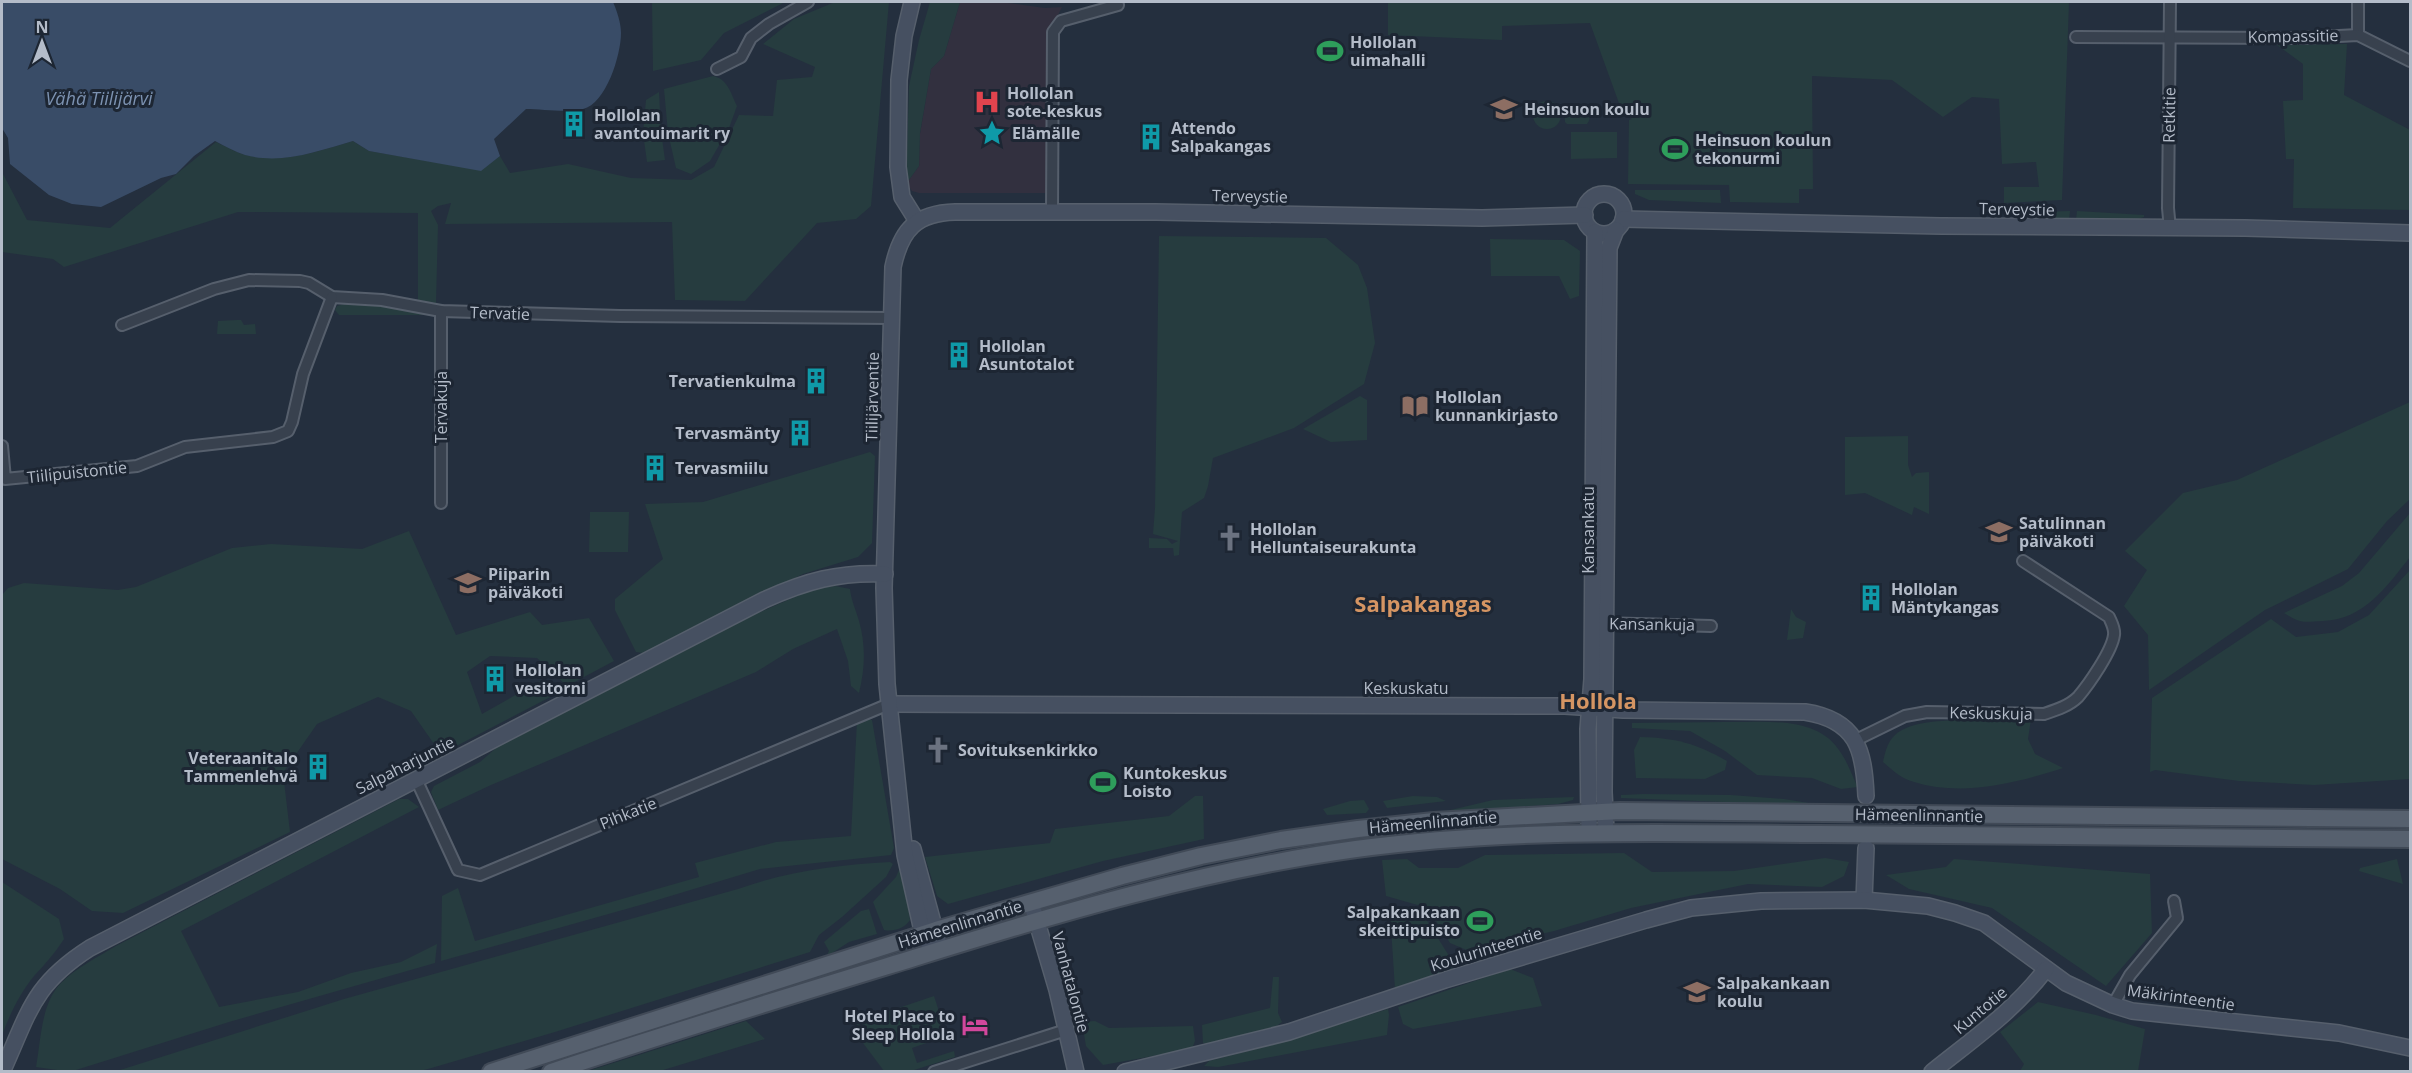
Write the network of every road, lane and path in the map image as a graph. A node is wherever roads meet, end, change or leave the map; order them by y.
1 (808, 2) edge
2 (912, 2) edge
3 (2170, 2) edge
4 (2358, 2) edge
5 (1118, 5) dead end
6 (2358, 35) junction
7 (2076, 37) dead end
8 (2170, 37) junction
9 (2410, 61) edge
10 (717, 69) dead end
11 (1052, 212) junction
12 (1585, 215) junction
13 (917, 221) junction
14 (1620, 224) junction
15 (2170, 229) junction
16 (1595, 232) junction
17 (2410, 233) edge
18 (332, 297) junction
19 (441, 311) junction
20 (892, 318) junction
21 (122, 325) dead end
22 (2, 446) edge
23 (441, 503) dead end
24 (2023, 561) dead end
25 (885, 573) junction
26 (1599, 623) junction
27 (1712, 626) dead end
28 (889, 704) junction
29 (1597, 709) junction
30 (1856, 740) junction
31 (416, 779) junction
32 (1866, 796) dead end
33 (1597, 811) junction
34 (2410, 819) edge
35 (1597, 832) junction
36 (2410, 839) edge
37 (1866, 848) dead end
38 (1864, 900) junction
39 (2174, 901) dead end
40 (1031, 902) junction
41 (1036, 921) junction
42 (930, 932) junction
43 (936, 950) junction
44 (2046, 969) junction
45 (2113, 1005) junction
46 (1066, 1030) junction
47 (15, 1044) junction
48 (2410, 1048) edge
49 (946, 1070) edge
50 (2, 1071) edge
51 (13, 1071) edge
52 (491, 1071) edge
53 (551, 1071) edge
54 (934, 1071) edge
55 (1076, 1071) edge
56 (1125, 1071) edge
57 (1932, 1071) edge

1 - 10 street
2 - 13 main road
3 - 8 street, Retkitie
4 - 6 street
5 - 11 street
6 - 8 street, Kompassitie
6 - 9 street, Kompassitie
7 - 8 street, Kompassitie
8 - 15 street, Retkitie
11 - 12 main road, Terveystie
11 - 13 main road, Terveystie
12 - 14 main road
12 - 16 main road
13 - 20 main road, Tiilijärventie
14 - 15 main road, Terveystie
14 - 16 main road
14 - 26 main road, Kansankatu
15 - 17 main road, Terveystie
16 - 26 main road, Kansankatu
18 - 19 street, Tervatie
18 - 21 street, Tervatie
18 - 22 street, Tiilipuistontie
19 - 20 street, Tervatie
19 - 23 street, Tervakuja
20 - 25 main road, Tiilijärventie
24 - 30 street, Keskuskuja
25 - 28 main road, Tiilijärventie
25 - 31 main road, Salpaharjuntie
26 - 27 street, Kansankuja
26 - 29 main road, Kansankatu
28 - 29 main road, Keskuskatu
28 - 31 street, Pihkatie
28 - 42 main road, Tiilijärventie
29 - 30 main road, Keskuskatu
29 - 33 main road, Kansankatu
30 - 32 main road
31 - 47 main road, Salpaharjuntie
33 - 34 main road, Hämeenlinnantie
33 - 35 main road, Kansankatu
33 - 40 main road, Hämeenlinnantie
35 - 36 main road, Hämeenlinnantie
35 - 41 main road, Hämeenlinnantie
37 - 38 main road
38 - 44 main road, Mäkirinteentie
38 - 56 main road, Koulurinteentie
39 - 45 street
40 - 41 main road, Vanhatalontie
40 - 42 main road, Hämeenlinnantie
41 - 43 main road, Hämeenlinnantie
41 - 46 main road, Vanhatalontie
42 - 43 main road, Tiilijärventie
42 - 52 main road, Hämeenlinnantie
43 - 53 main road, Hämeenlinnantie
44 - 45 main road, Mäkirinteentie
44 - 57 main road, Kuntotie
45 - 48 main road, Mäkirinteentie
46 - 49 street
46 - 55 main road, Vanhatalontie
47 - 50 main road, Salpaharjuntie
47 - 51 main road
49 - 54 street

